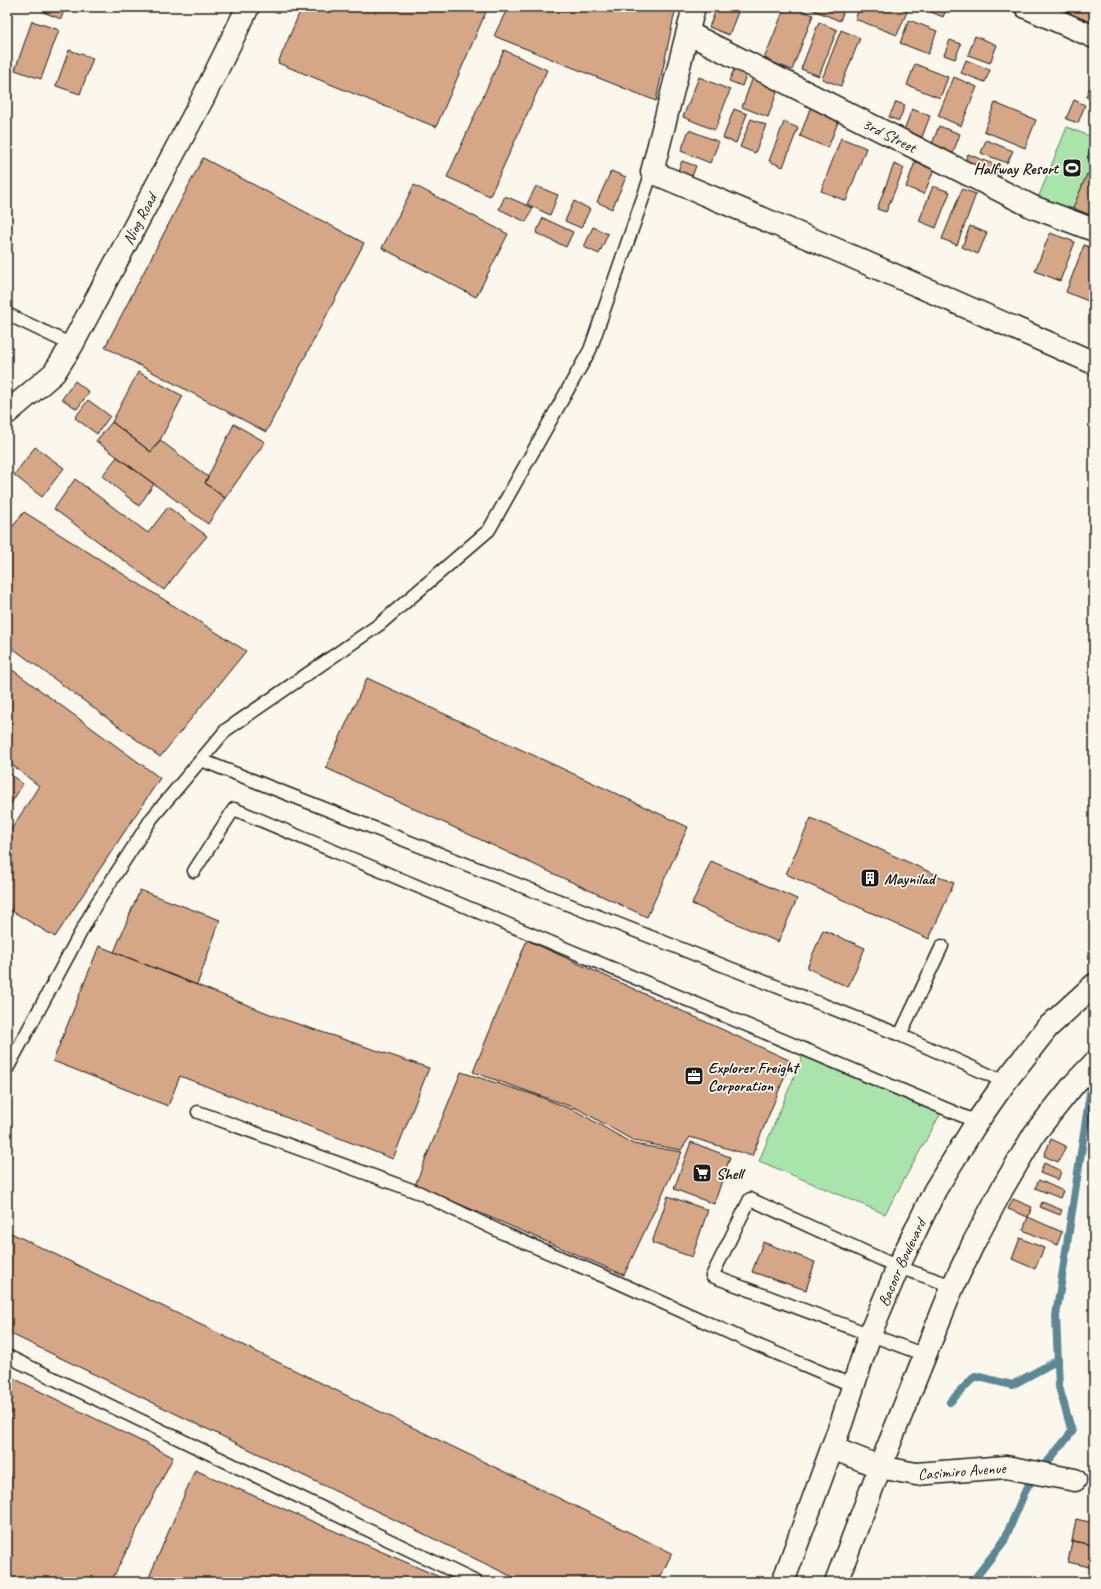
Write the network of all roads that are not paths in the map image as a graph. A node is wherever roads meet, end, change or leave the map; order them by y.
1 (248, 7) edge
2 (694, 7) edge
3 (1026, 7) edge
4 (688, 33) junction
5 (1094, 37) edge
6 (652, 172) junction
7 (1094, 230) edge
8 (7, 314) edge
9 (72, 345) junction
10 (1094, 363) edge
11 (7, 413) edge
12 (201, 760) junction
13 (194, 871) dead end
14 (942, 946) dead end
15 (1094, 985) edge
16 (900, 1035) junction
17 (1094, 1063) edge
18 (7, 1069) edge
19 (1005, 1082) junction
20 (198, 1112) dead end
21 (976, 1122) junction
22 (898, 1267) junction
23 (953, 1286) junction
24 (870, 1334) junction
25 (925, 1354) junction
26 (7, 1356) edge
27 (854, 1386) junction
28 (832, 1448) junction
29 (880, 1467) junction
30 (1084, 1482) edge
31 (476, 1582) edge
32 (783, 1582) edge
33 (836, 1582) edge

1 - 9 street, Niog Road
2 - 4 street
3 - 5 street
4 - 6 street
4 - 7 street, 3rd Street
6 - 10 street
6 - 12 lane
8 - 9 lane
9 - 11 street, Niog Road
12 - 16 lane
12 - 18 lane
13 - 21 lane
14 - 16 lane
15 - 19 street, Bacoor Boulevard
16 - 19 lane
17 - 23 street
19 - 21 street, Bacoor Boulevard
20 - 27 lane
21 - 22 street, Bacoor Boulevard
22 - 23 lane
22 - 24 street, Bacoor Boulevard
22 - 24 lane
23 - 25 street
24 - 25 lane
24 - 27 street, Bacoor Boulevard
25 - 29 street
26 - 31 lane
27 - 28 street, Bacoor Boulevard
28 - 29 street, Casimiro Avenue
28 - 32 street, Bacoor Boulevard
29 - 30 street, Casimiro Avenue
29 - 33 street

